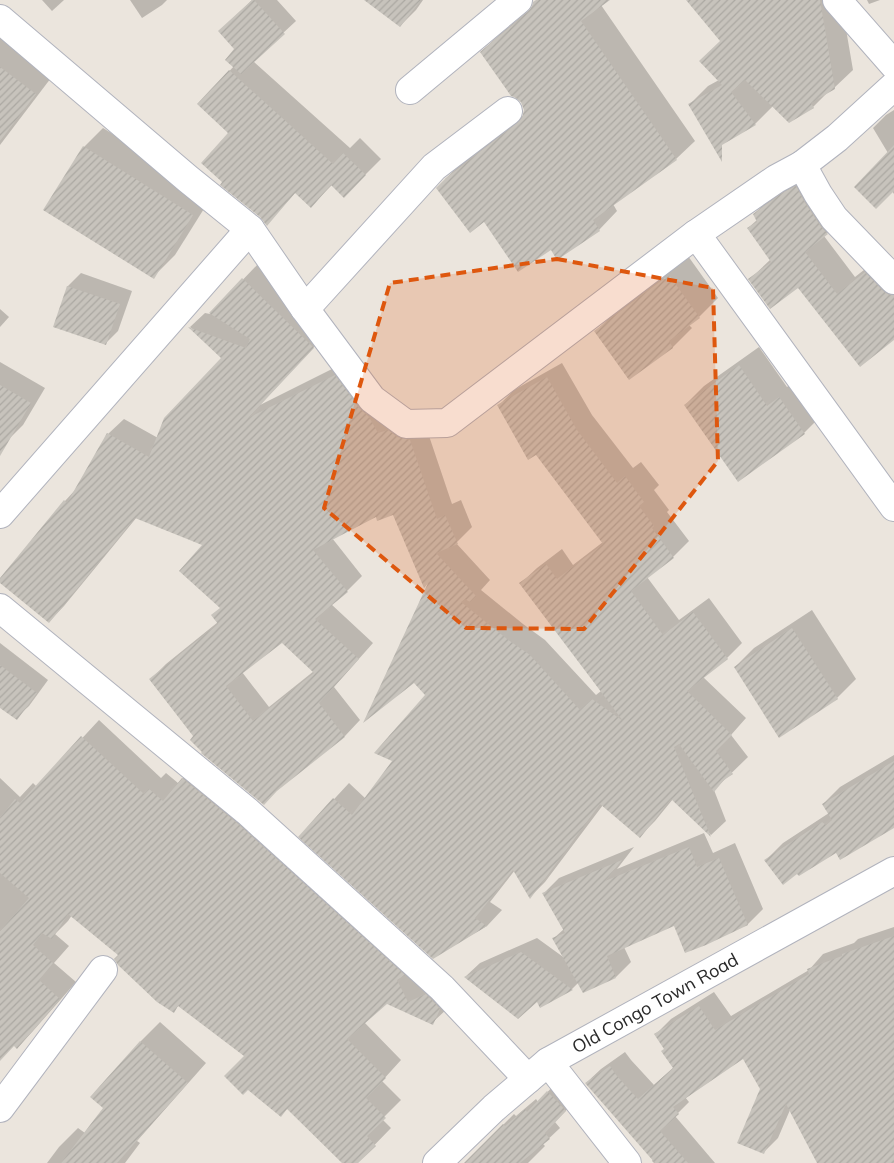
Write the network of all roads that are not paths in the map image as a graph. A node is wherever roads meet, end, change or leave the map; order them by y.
1 (518, 0) edge
2 (837, 0) edge
3 (0, 19) edge
4 (894, 65) edge
5 (894, 86) edge
6 (410, 90) dead end
7 (508, 111) dead end
8 (802, 165) junction
9 (250, 230) junction
10 (696, 234) junction
11 (894, 280) edge
12 (305, 309) junction
13 (892, 501) edge
14 (0, 514) edge
15 (0, 608) edge
16 (894, 871) edge
17 (103, 970) dead end
18 (538, 1070) junction
19 (0, 1108) edge
20 (437, 1163) edge
21 (627, 1163) edge

1 - 6 street
2 - 4 street
3 - 9 street
5 - 8 street
7 - 12 street
8 - 10 street
8 - 11 street
9 - 12 street
9 - 14 street
10 - 12 street
10 - 13 street
15 - 18 street
16 - 18 street, Old Congo Town Road
17 - 19 street
18 - 20 street, Old Congo Town Road
18 - 21 street

